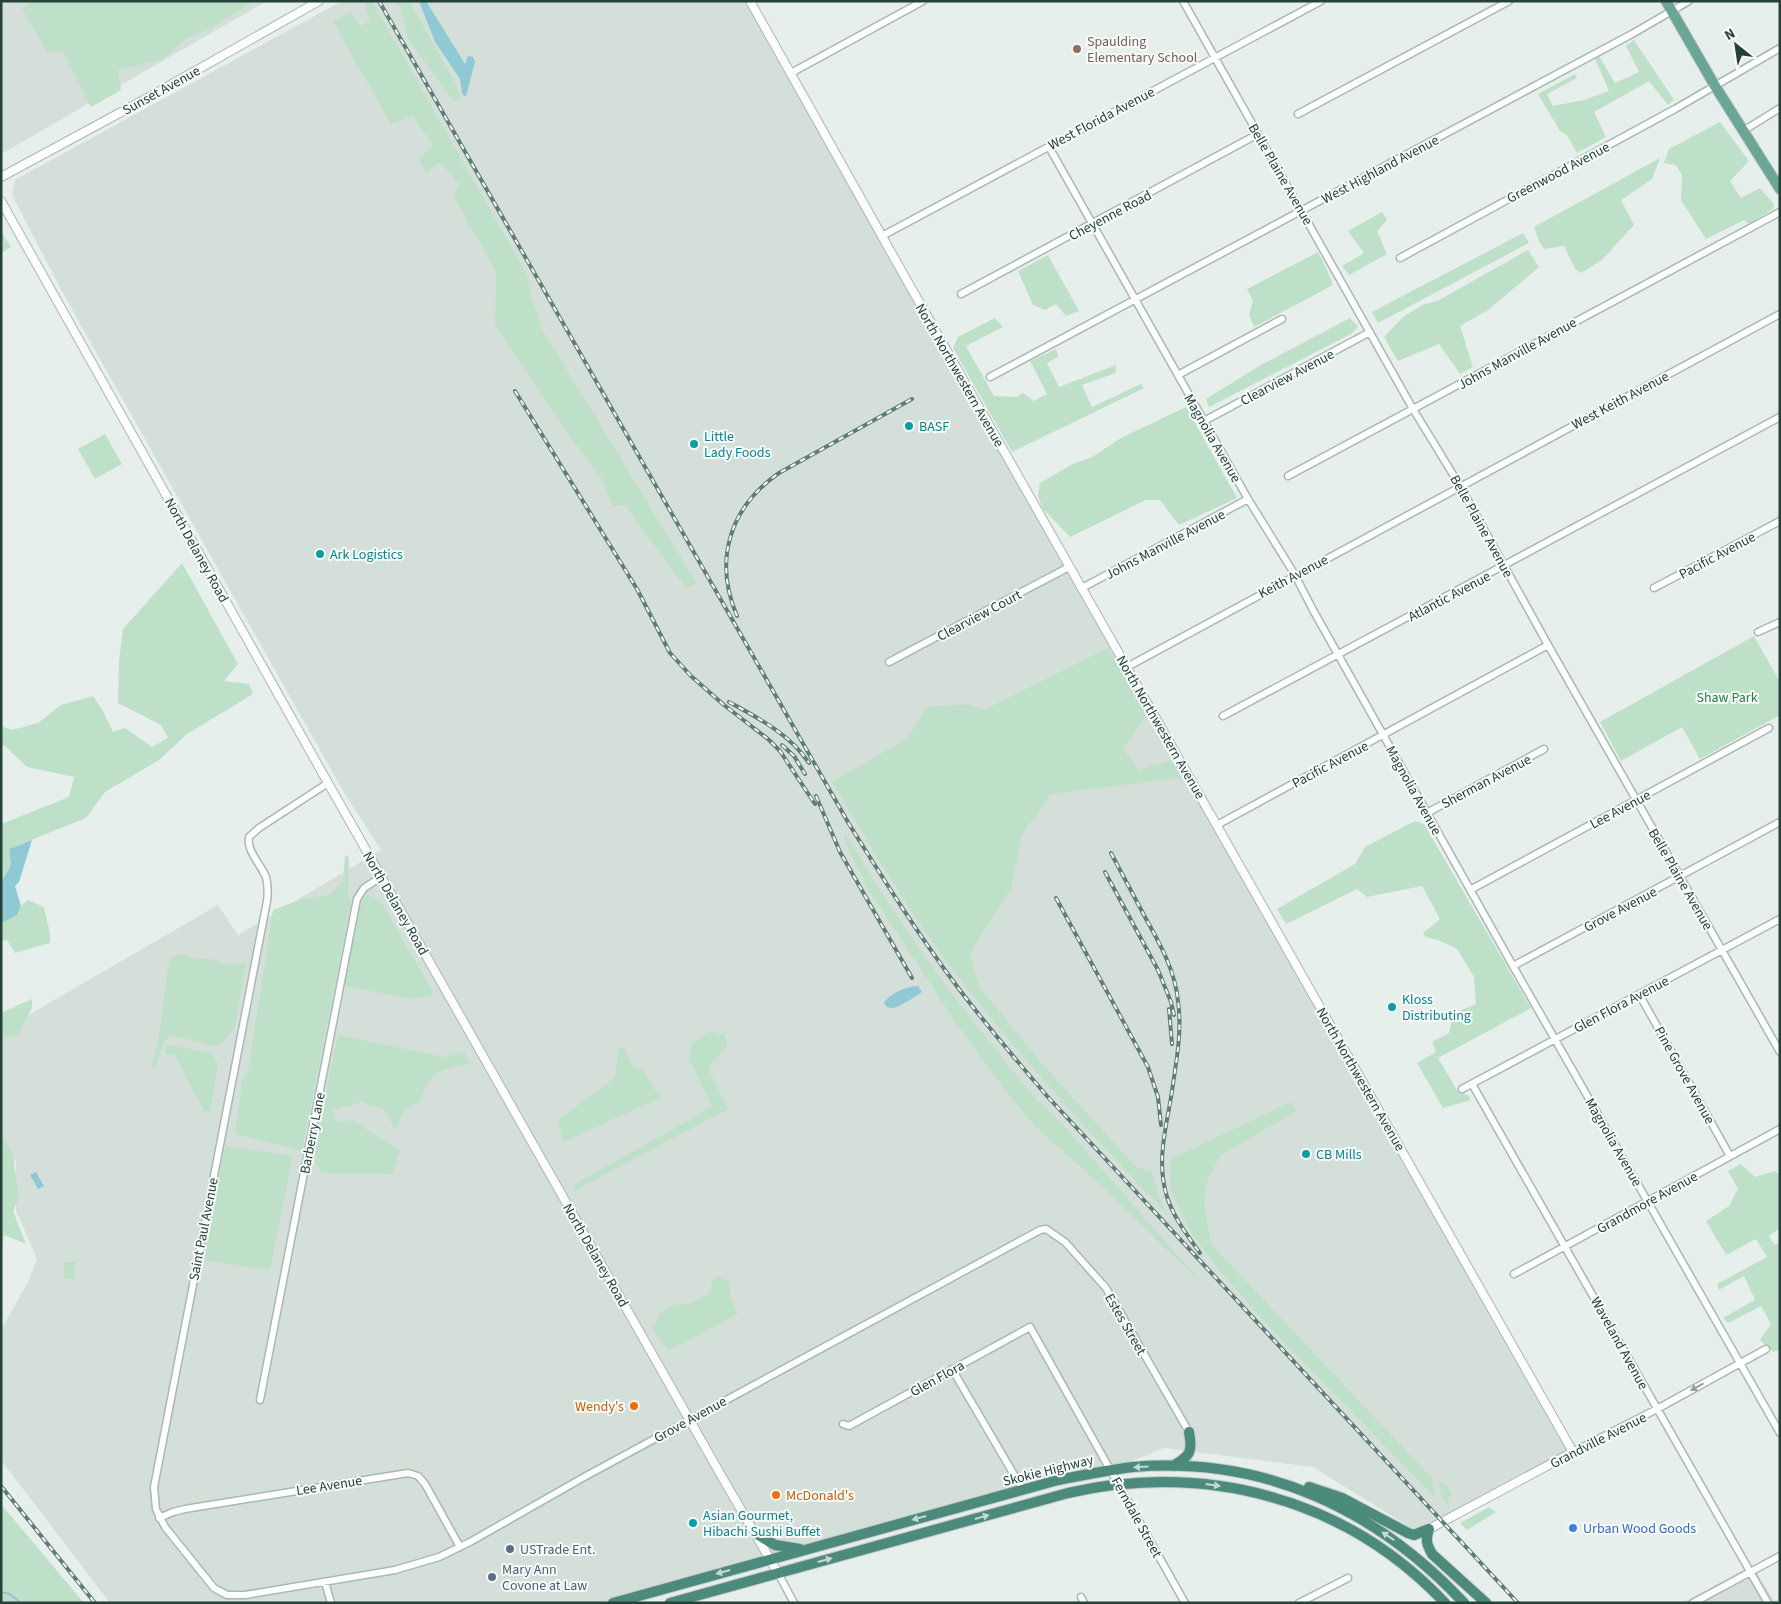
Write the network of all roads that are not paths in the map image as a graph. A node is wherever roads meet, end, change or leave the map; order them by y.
1 (319, 1) edge
2 (750, 1) edge
3 (924, 1) edge
4 (1183, 1) edge
5 (1321, 1) edge
6 (1508, 1) edge
7 (1666, 1) edge
8 (1689, 1) edge
9 (1672, 12) junction
10 (1780, 48) edge
11 (1215, 58) junction
12 (791, 74) junction
13 (1715, 86) junction
14 (1780, 108) edge
15 (1298, 114) dead end
16 (1743, 131) junction
17 (1258, 134) junction
18 (1049, 146) junction
19 (1, 177) edge
20 (1780, 189) edge
21 (1, 201) edge
22 (1302, 211) junction
23 (1780, 212) edge
24 (1092, 224) junction
25 (882, 236) junction
26 (1400, 258) dead end
27 (961, 294) dead end
28 (1135, 300) junction
29 (1780, 314) edge
30 (1282, 319) dead end
31 (1370, 332) junction
32 (1178, 375) junction
33 (990, 377) dead end
34 (1413, 409) junction
35 (1780, 417) edge
36 (1204, 421) junction
37 (1288, 476) dead end
38 (1460, 486) junction
39 (1248, 499) junction
40 (1780, 521) edge
41 (1504, 566) junction
42 (1069, 567) junction
43 (1295, 575) junction
44 (1082, 588) junction
45 (1654, 588) dead end
46 (1780, 622) edge
47 (1758, 632) dead end
48 (1548, 645) junction
49 (1339, 655) junction
50 (889, 662) dead end
51 (1126, 667) junction
52 (1223, 716) dead end
53 (1770, 728) dead end
54 (1384, 735) junction
55 (1544, 749) dead end
56 (328, 783) junction
57 (1637, 800) junction
58 (1427, 812) junction
59 (1780, 822) edge
60 (1217, 825) junction
61 (381, 877) junction
62 (1680, 877) junction
63 (1470, 890) junction
64 (1780, 919) edge
65 (1722, 950) junction
66 (1513, 966) junction
67 (1639, 994) junction
68 (1780, 1034) edge
69 (1772, 1038) junction
70 (1556, 1040) junction
71 (1780, 1052) edge
72 (1472, 1084) junction
73 (1462, 1089) dead end
74 (1780, 1129) edge
75 (1730, 1156) junction
76 (1648, 1202) junction
77 (1046, 1229) joint
78 (1565, 1246) junction
79 (1514, 1274) dead end
80 (1030, 1327) joint
81 (1766, 1349) dead end
82 (1740, 1364) junction
83 (952, 1369) junction
84 (260, 1400) dead end
85 (1657, 1409) junction
86 (689, 1419) junction
87 (843, 1424) dead end
88 (1189, 1432) joint
89 (1780, 1433) edge
90 (1573, 1452) junction
91 (1172, 1466) junction
92 (1110, 1470) junction
93 (1264, 1478) junction
94 (1117, 1484) junction
95 (1023, 1490) junction
96 (159, 1518) junction
97 (1429, 1529) junction
98 (755, 1534) junction
99 (460, 1547) junction
100 (806, 1550) junction
101 (1413, 1554) junction
102 (1780, 1556) edge
103 (770, 1559) junction
104 (1750, 1572) junction
105 (778, 1573) junction
106 (1348, 1578) dead end
107 (325, 1582) junction
108 (331, 1603) edge
109 (613, 1603) edge
110 (670, 1603) edge
111 (794, 1603) edge
112 (1185, 1603) edge
113 (1299, 1603) edge
114 (1443, 1603) edge
115 (1464, 1603) edge
116 (1473, 1603) edge
117 (1486, 1603) edge
118 (1693, 1603) edge
119 (1768, 1603) edge

1 - 19 street, Sunset Avenue
2 - 12 street, North Northwestern Avenue
3 - 12 street
4 - 11 street, Belle Plaine Avenue
5 - 11 street, West Florida Avenue
6 - 15 street
7 - 9 main road
8 - 9 street, West Highland Avenue
9 - 13 main road
9 - 22 street, West Highland Avenue
10 - 13 street, Greenwood Avenue
11 - 17 street, Belle Plaine Avenue
11 - 18 street, West Florida Avenue
12 - 25 street, North Northwestern Avenue
13 - 16 main road
13 - 26 street, Greenwood Avenue
14 - 16 street
16 - 20 main road
17 - 22 street, Belle Plaine Avenue
17 - 24 street, Cheyenne Road
18 - 24 street, Magnolia Avenue
18 - 25 street, West Florida Avenue
21 - 56 street, North Delaney Road
22 - 28 street, West Highland Avenue
22 - 31 street, Belle Plaine Avenue
23 - 34 street, Johns Manville Avenue
24 - 27 street, Cheyenne Road
24 - 28 street, Magnolia Avenue
25 - 42 street, North Northwestern Avenue
28 - 32 street, Magnolia Avenue
28 - 33 street, West Highland Avenue
29 - 38 street, West Keith Avenue
30 - 32 street
31 - 34 street, Belle Plaine Avenue
31 - 36 street, Clearview Avenue
32 - 36 street, Magnolia Avenue
34 - 37 street, Johns Manville Avenue
34 - 38 street, Belle Plaine Avenue
35 - 41 street, Atlantic Avenue
36 - 39 street, Magnolia Avenue
38 - 41 street, Belle Plaine Avenue
38 - 43 street, Keith Avenue
39 - 43 street, Magnolia Avenue
39 - 44 street, Johns Manville Avenue
40 - 45 street, Pacific Avenue
41 - 48 street, Belle Plaine Avenue
41 - 49 street, Atlantic Avenue
42 - 44 street, North Northwestern Avenue
42 - 50 street, Clearview Court
43 - 49 street, Magnolia Avenue
43 - 51 street, Keith Avenue
44 - 51 street, North Northwestern Avenue
46 - 47 street
48 - 54 street, Pacific Avenue
48 - 57 street, Belle Plaine Avenue
49 - 52 street, Atlantic Avenue
49 - 54 street, Magnolia Avenue
51 - 60 street, North Northwestern Avenue
53 - 57 street, Lee Avenue
54 - 58 street, Magnolia Avenue
54 - 60 street, Pacific Avenue
55 - 58 street, Sherman Avenue
56 - 61 street, North Delaney Road
56 - 96 street, Saint Paul Avenue
57 - 62 street, Belle Plaine Avenue
57 - 63 street, Lee Avenue
58 - 63 street, Magnolia Avenue
59 - 62 street, Grove Avenue
60 - 90 street, North Northwestern Avenue
61 - 84 street, Barberry Lane
61 - 86 street, North Delaney Road
62 - 65 street, Belle Plaine Avenue
62 - 66 street, Grove Avenue
63 - 66 street, Magnolia Avenue
64 - 65 street, Glen Flora Avenue
65 - 67 street, Glen Flora Avenue
65 - 69 street, Belle Plaine Avenue
66 - 70 street, Magnolia Avenue
67 - 70 street, Glen Flora Avenue
67 - 75 street, Pine Grove Avenue
68 - 69 street
69 - 71 street, Belle Plaine Avenue
70 - 72 street, Glen Flora Avenue
70 - 76 street, Magnolia Avenue
72 - 73 street, Glen Flora Avenue
72 - 78 street, Waveland Avenue
74 - 75 street, Grandmore Avenue
75 - 76 street, Grandmore Avenue
76 - 78 street, Grandmore Avenue
76 - 82 street, Magnolia Avenue
77 - 86 street, Grove Avenue
77 - 88 street, Estes Street
78 - 79 street, Grandmore Avenue
78 - 85 street, Waveland Avenue
80 - 83 street, Glen Flora
80 - 92 street, Ferndale Street
81 - 82 street, Grandville Avenue
82 -> 85 street, Grandville Avenue
82 - 89 street, Magnolia Avenue
83 - 87 street, Glen Flora
83 - 95 street
85 - 90 street, Grandville Avenue
85 - 104 street, Waveland Avenue
86 - 98 street, North Delaney Road
86 - 99 street, Grove Avenue
88 - 91 highway
90 - 97 street, Grandville Avenue
91 -> 92 highway, Skokie Highway
91 - 93 highway, Skokie Highway
92 - 94 street, Ferndale Street
92 - 95 highway, Skokie Highway
93 - 97 highway
101 -> 93 highway, Skokie Highway
105 -> 94 highway, Skokie Highway
94 - 112 street, Ferndale Street
94 -> 114 highway, Skokie Highway
95 -> 100 highway, Skokie Highway
96 - 99 street, Lee Avenue
96 - 107 street, Saint Paul Avenue
97 - 117 highway
98 - 100 highway
98 - 103 street, North Delaney Road
99 - 107 street, Grove Avenue
100 - 103 highway, Skokie Highway
101 - 115 highway, Skokie Highway
101 - 116 highway
102 - 104 street
103 - 105 street, North Delaney Road
103 -> 109 highway, Skokie Highway
104 - 118 street
104 - 119 street, Waveland Avenue
105 - 110 highway, Skokie Highway
105 - 111 street, North Delaney Road
106 - 113 street
107 - 108 street

